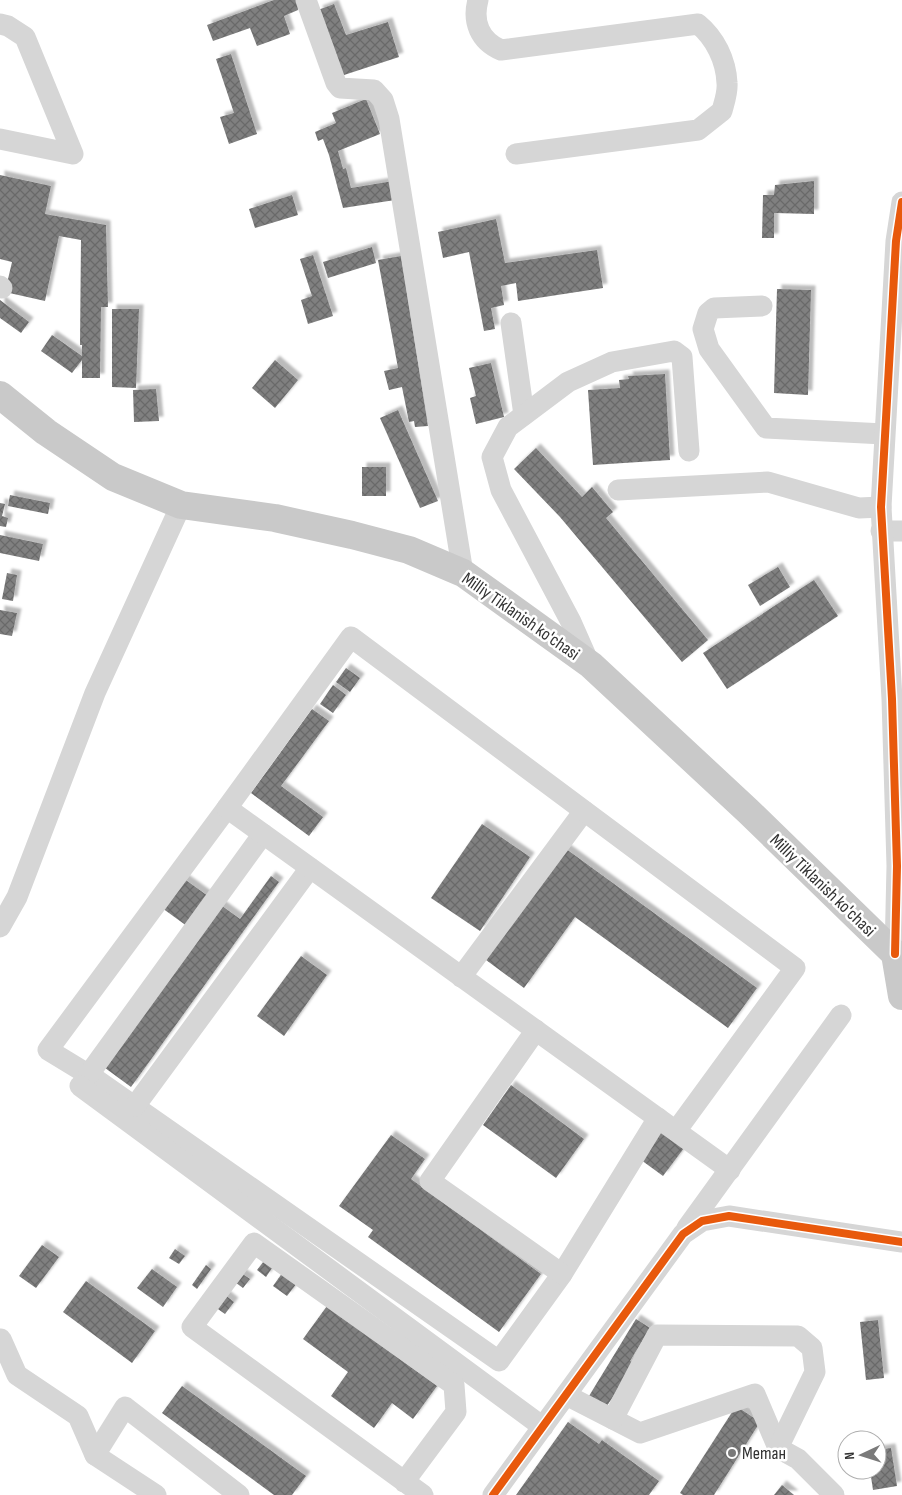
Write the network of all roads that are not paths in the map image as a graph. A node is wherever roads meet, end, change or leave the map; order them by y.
1 (306, 0) edge
2 (478, 0) edge
3 (0, 24) edge
4 (0, 139) edge
5 (516, 154) dead end
6 (902, 202) edge
7 (899, 239) edge
8 (898, 271) edge
9 (762, 306) dead end
10 (511, 323) dead end
11 (895, 376) edge
12 (0, 395) edge
13 (524, 415) junction
14 (884, 434) junction
15 (689, 451) dead end
16 (618, 490) dead end
17 (181, 505) junction
18 (881, 507) junction
19 (892, 531) edge
20 (463, 573) junction
21 (590, 665) junction
22 (897, 699) edge
23 (227, 808) junction
24 (584, 810) junction
25 (263, 834) junction
26 (899, 866) edge
27 (310, 868) junction
28 (0, 927) edge
29 (895, 954) junction
30 (461, 976) junction
31 (902, 996) edge
32 (841, 1015) dead end
33 (536, 1030) junction
34 (84, 1080) junction
35 (135, 1106) junction
36 (658, 1118) junction
37 (676, 1131) junction
38 (730, 1170) junction
39 (683, 1234) junction
40 (902, 1242) edge
41 (562, 1274) junction
42 (1, 1339) edge
43 (566, 1395) junction
44 (613, 1419) junction
45 (542, 1427) junction
46 (778, 1448) junction
47 (95, 1455) junction
48 (404, 1482) junction
49 (156, 1495) edge
50 (239, 1495) edge
51 (423, 1495) edge
52 (493, 1495) edge
53 (834, 1495) edge

1 - 20 street
2 - 5 street
3 - 4 street
6 - 7 street
7 - 8 street
8 - 11 street
9 - 14 street
10 - 13 street
11 - 14 street
12 - 17 main road, Milliy Tiklanish ko'chasi
13 - 15 street
13 - 21 street
14 - 18 street
16 - 18 street
17 - 20 main road, Milliy Tiklanish ko'chasi
17 - 28 street
18 - 19 street
19 - 22 street
20 - 21 main road, Milliy Tiklanish ko'chasi
21 - 29 main road, Milliy Tiklanish ko'chasi
22 - 26 street
23 - 24 street
23 - 25 street
23 - 34 street
24 - 30 street
24 - 37 street
25 - 27 street
25 - 34 street
26 - 29 street
27 - 30 street
27 - 35 street
29 - 31 main road
30 - 33 street
32 - 38 street
33 - 36 street
33 - 41 street
34 - 35 street
34 - 45 street
35 - 41 street
36 - 37 street
36 - 41 street
37 - 38 street
38 - 39 street
39 - 40 street
39 - 43 street
42 - 47 street
43 - 44 street
43 - 45 street
44 - 46 street
44 - 46 street
45 - 52 street
46 - 53 street
47 - 49 street
47 - 50 street
48 - 48 street
48 - 51 street

